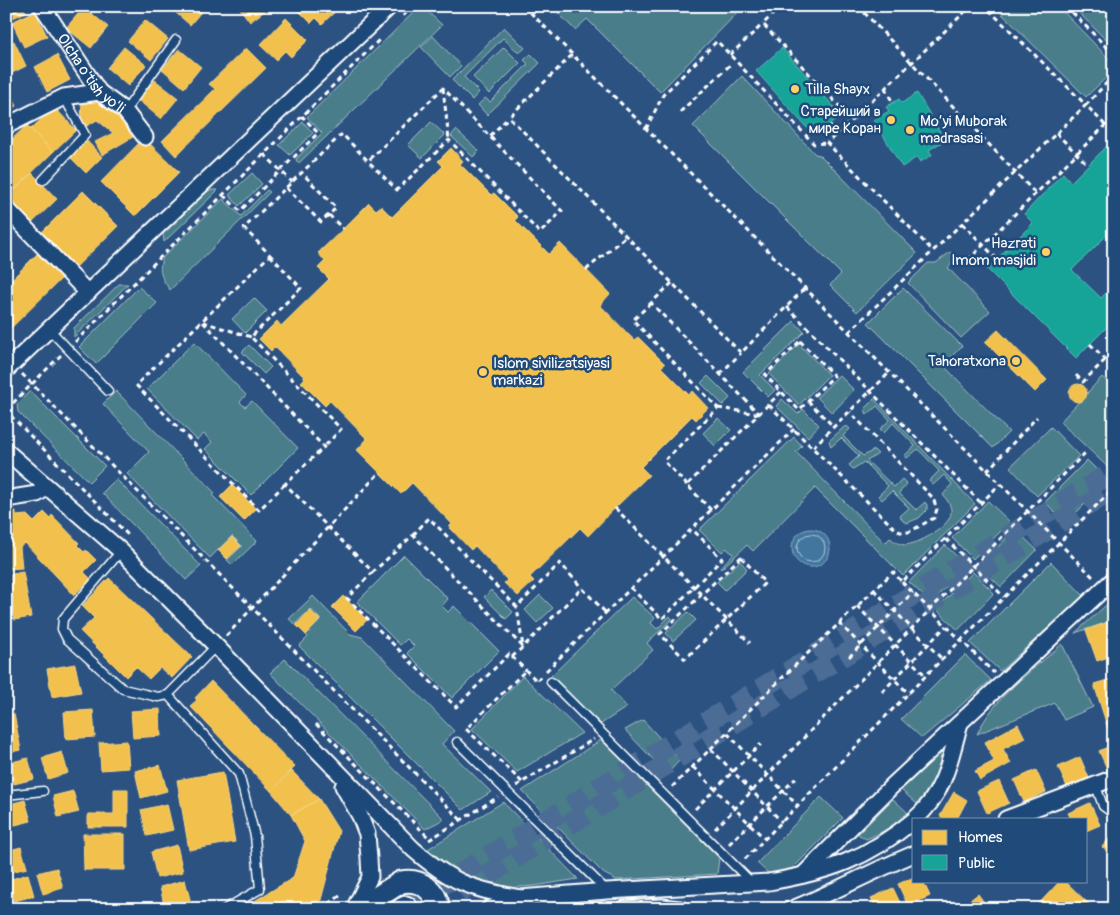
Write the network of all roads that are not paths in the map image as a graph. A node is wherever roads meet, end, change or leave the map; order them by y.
1 (390, 6) edge
2 (48, 9) edge
3 (176, 40) dead end
4 (99, 92) junction
5 (64, 97) junction
6 (125, 111) junction
7 (6, 126) edge
8 (145, 137) dead end
9 (43, 180) dead end
10 (6, 208) edge
11 (88, 293) junction
12 (50, 330) junction
13 (9, 367) edge
14 (108, 392) dead end
15 (6, 451) edge
16 (47, 487) junction
17 (6, 499) edge
18 (121, 551) junction
19 (1109, 584) edge
20 (216, 646) junction
21 (551, 682) dead end
22 (168, 695) junction
23 (960, 723) junction
24 (457, 742) dead end
25 (333, 767) junction
26 (1114, 778) edge
27 (1096, 786) junction
28 (43, 791) dead end
29 (6, 795) edge
30 (1032, 814) edge
31 (1114, 814) edge
32 (916, 818) edge
33 (1011, 818) edge
34 (912, 822) edge
35 (912, 855) edge
36 (803, 875) junction
37 (752, 883) junction
38 (608, 891) junction
39 (520, 898) junction
40 (628, 908) edge
41 (225, 909) edge
42 (354, 909) edge
43 (359, 909) edge
44 (439, 909) edge
45 (489, 909) edge
46 (624, 909) edge
47 (680, 909) edge
48 (792, 909) edge

1 - 11 street
2 - 4 street, Olcha o'tish yo'li
3 - 6 lane
4 - 5 street
4 - 6 street, Olcha o'tish yo'li
5 - 7 street
5 - 9 lane
6 - 8 street, Olcha o'tish yo'li
10 - 11 street
11 - 12 street
12 - 13 street
12 - 14 lane
15 - 16 street
16 - 17 street
16 - 18 street
18 - 20 street
18 - 22 lane
19 - 23 street
20 - 22 lane
20 - 25 street
21 - 37 lane
22 - 41 lane
23 - 32 street
23 - 36 street
24 - 38 lane
25 - 39 street
25 - 42 street
26 - 27 street
27 - 30 street
27 - 31 lane
28 - 29 lane
30 - 33 street
34 - 36 street
35 - 48 street
36 - 37 street
37 - 38 street
38 - 39 street
39 - 45 street
40 - 46 street
40 - 47 street
43 - 44 main road

